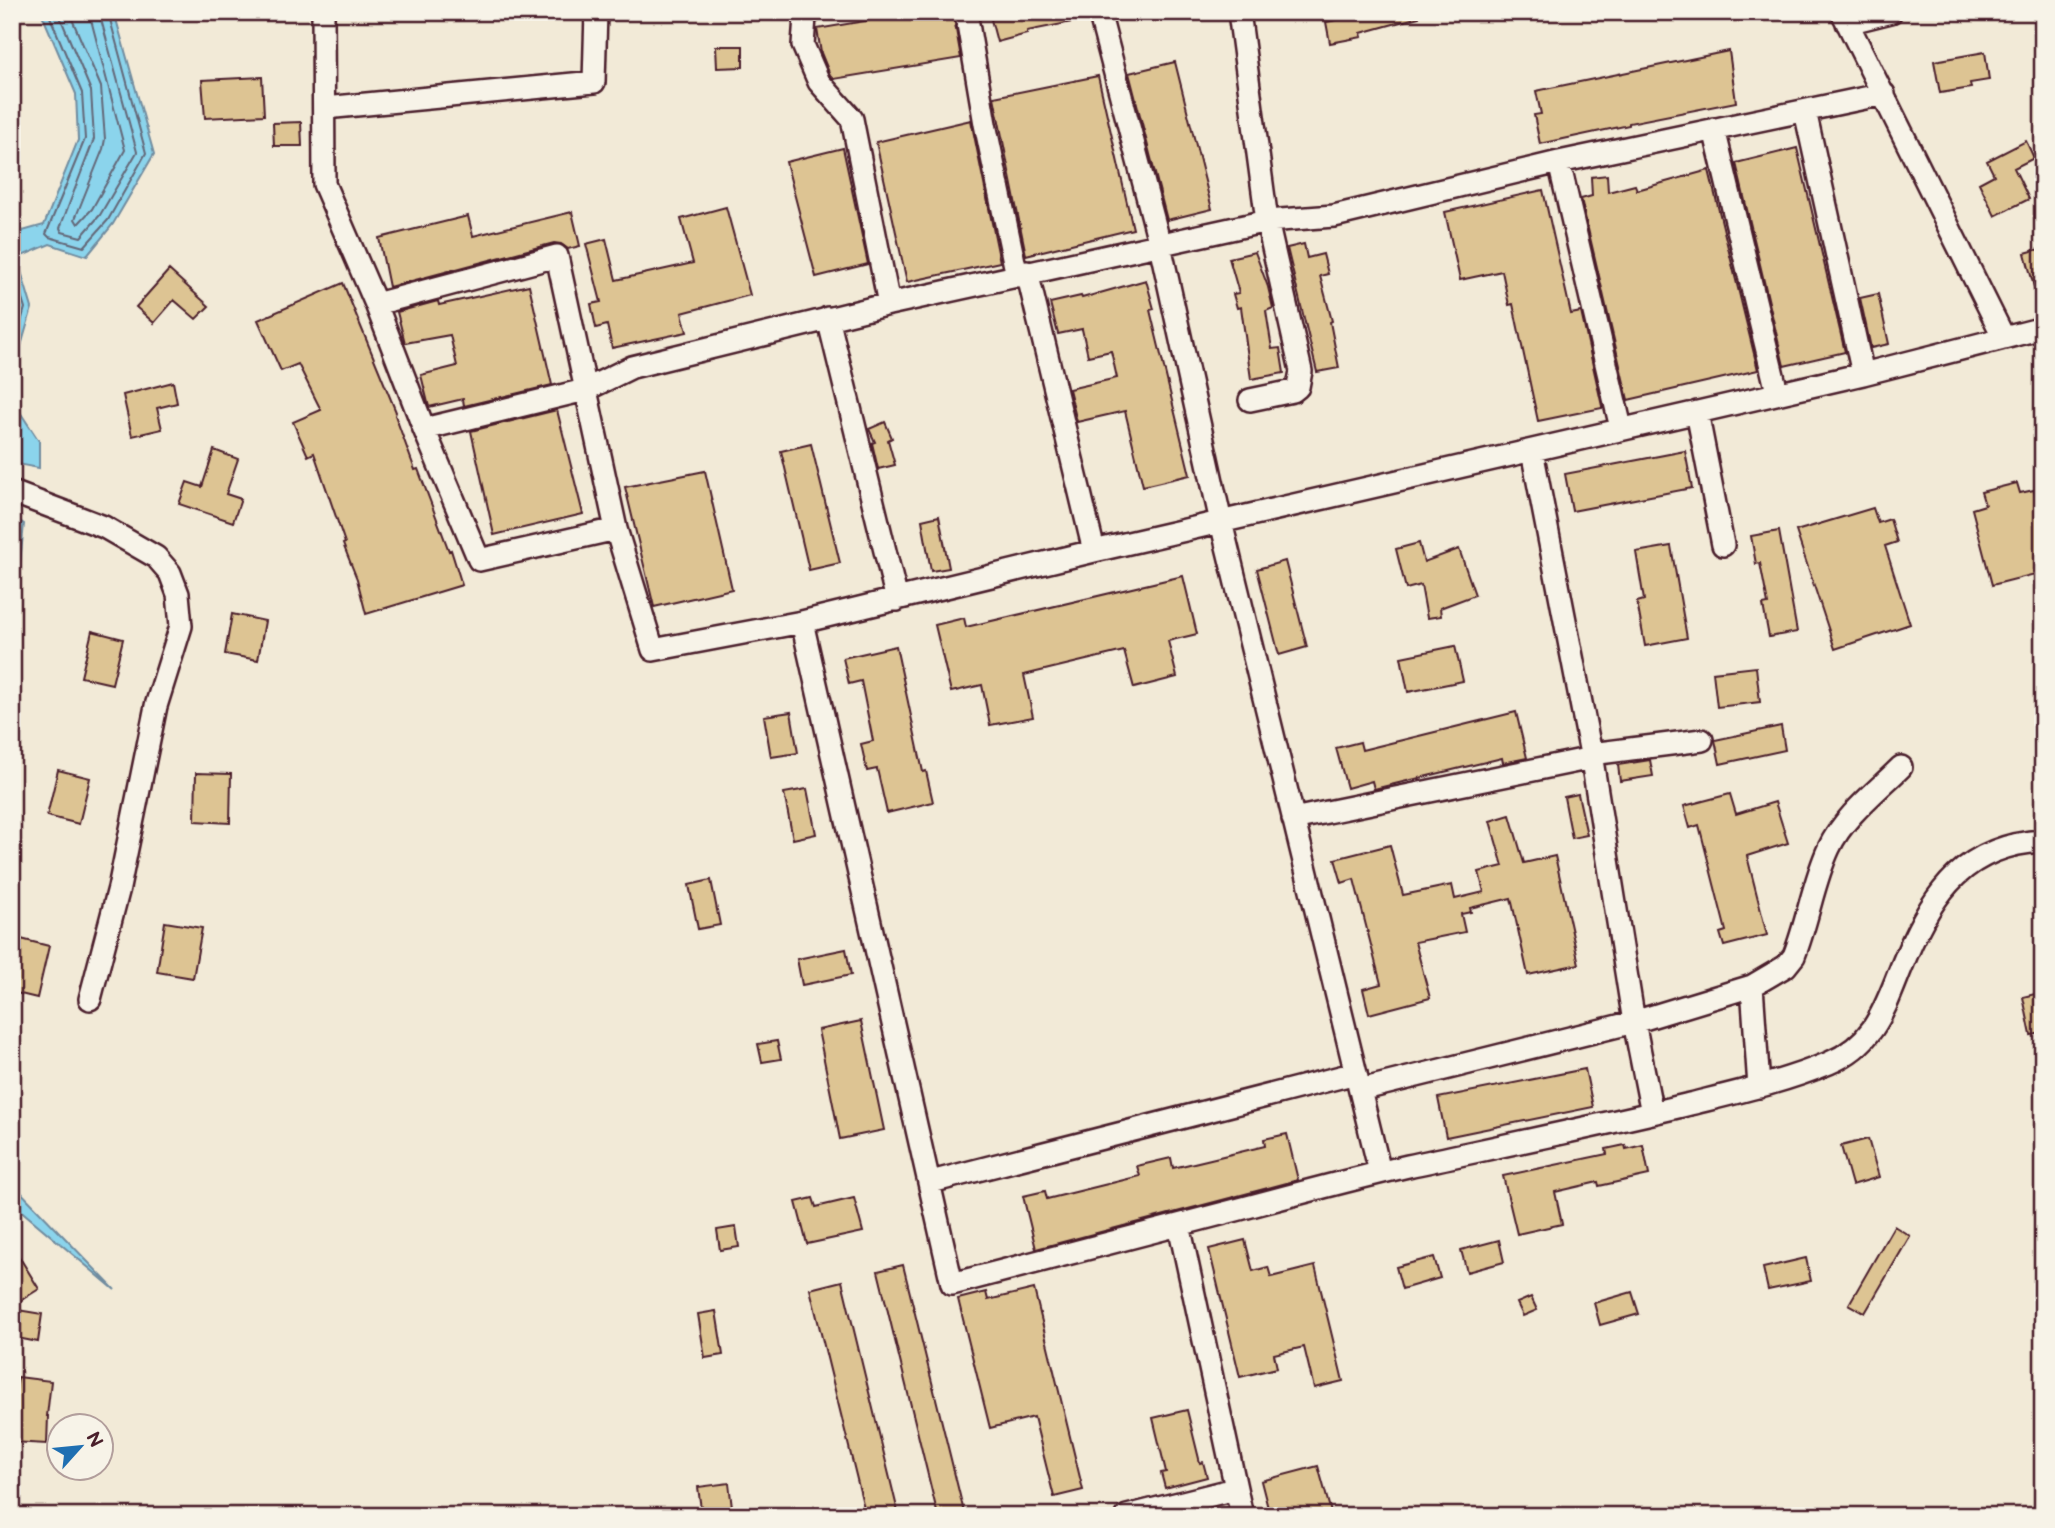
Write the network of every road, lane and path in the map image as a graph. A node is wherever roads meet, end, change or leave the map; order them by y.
1 (323, 12) edge
2 (596, 12) edge
3 (811, 12) edge
4 (966, 12) edge
5 (1100, 12) edge
6 (1238, 12) edge
7 (1891, 12) edge
8 (1845, 18) edge
9 (1884, 94) junction
10 (325, 108) junction
11 (1805, 111) junction
12 (1714, 129) junction
13 (1559, 162) junction
14 (1267, 221) junction
15 (1160, 245) junction
16 (1022, 274) junction
17 (889, 303) junction
18 (376, 304) junction
19 (828, 318) junction
20 (2043, 328) edge
21 (2004, 338) junction
22 (1863, 374) junction
23 (585, 390) junction
24 (1777, 392) junction
25 (1250, 400) dead end
26 (1697, 412) junction
27 (1621, 428) junction
28 (424, 429) junction
29 (1532, 451) junction
30 (12, 492) edge
31 (1221, 522) junction
32 (616, 529) junction
33 (1723, 545) dead end
34 (1094, 551) junction
35 (897, 600) junction
36 (802, 622) junction
37 (1702, 740) dead end
38 (1592, 756) junction
39 (1902, 767) dead end
40 (1293, 820) junction
41 (2043, 841) edge
42 (1752, 986) junction
43 (90, 999) dead end
44 (1634, 1022) junction
45 (1358, 1082) junction
46 (1759, 1087) junction
47 (1652, 1113) junction
48 (1380, 1172) junction
49 (931, 1182) junction
50 (1179, 1225) junction
51 (1235, 1489) junction
52 (1128, 1516) edge
53 (1242, 1516) edge

1 - 10 street
2 - 10 street
3 - 17 street
4 - 16 street
5 - 15 street
6 - 14 street
7 - 8 street
8 - 9 street
9 - 11 street
9 - 21 street
10 - 18 street
11 - 12 street
11 - 22 street
12 - 13 street
12 - 24 street
13 - 14 street
13 - 27 street
14 - 15 street
14 - 25 street
15 - 16 street
15 - 31 street
16 - 17 street
16 - 34 street
17 - 19 street
18 - 23 street
18 - 28 street
19 - 23 street
19 - 35 street
20 - 21 street
21 - 22 street
22 - 24 street
23 - 28 street
23 - 32 street
24 - 26 street
26 - 27 street
26 - 33 street
27 - 29 street
28 - 32 street
29 - 31 street
29 - 38 street
30 - 43 street
31 - 34 street
31 - 40 street
32 - 36 street
34 - 35 street
35 - 36 street
36 - 49 street
37 - 38 street
38 - 40 street
38 - 44 street
39 - 42 street
40 - 45 street
41 - 46 street
42 - 44 street
42 - 46 street
44 - 45 street
44 - 47 street
45 - 48 street
45 - 49 street
46 - 47 street
47 - 48 street
48 - 50 street
49 - 50 street
50 - 51 street
51 - 52 street
51 - 53 street

